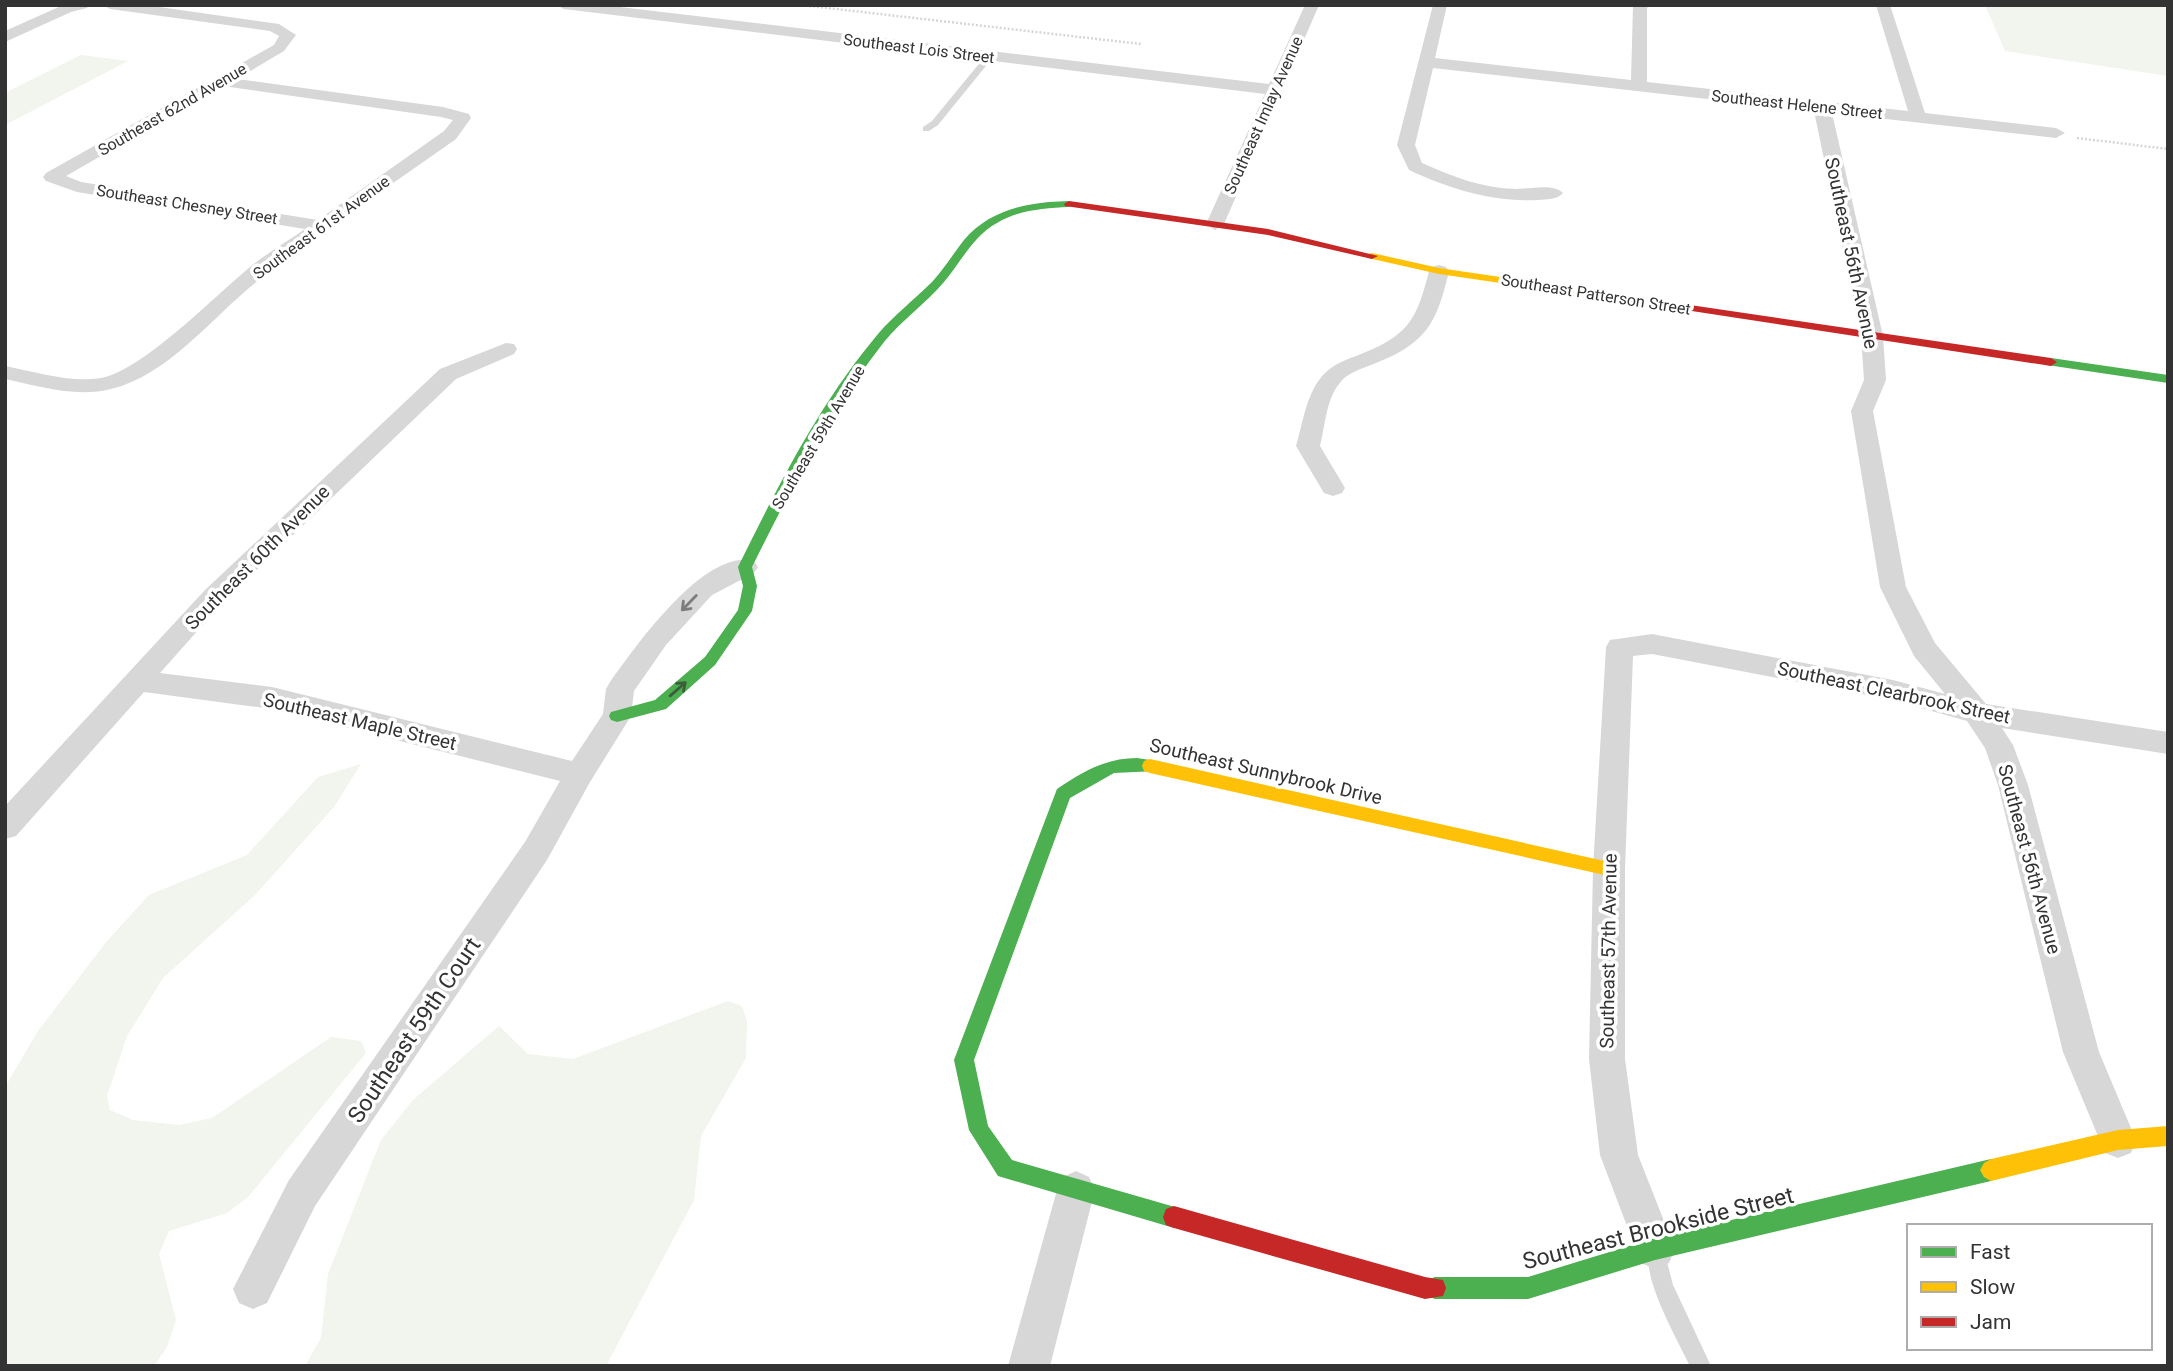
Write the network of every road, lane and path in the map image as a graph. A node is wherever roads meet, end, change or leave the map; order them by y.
1 (110, 5) edge
2 (219, 5) edge
3 (564, 5) edge
4 (680, 5) edge
5 (802, 5) edge
6 (1312, 5) edge
7 (1440, 5) edge
8 (1643, 5) edge
9 (1883, 5) edge
10 (80, 6) edge
11 (819, 6) edge
12 (599, 7) edge
13 (197, 17) junction
14 (664, 17) junction
15 (5, 37) edge
16 (1141, 44) dead end
17 (990, 56) junction
18 (1425, 62) junction
19 (220, 81) junction
20 (1639, 86) junction
21 (1274, 90) junction
22 (1822, 107) junction
23 (1918, 118) junction
24 (926, 129) dead end
25 (2056, 133) joint
26 (2168, 149) edge
27 (52, 177) joint
28 (1553, 193) dead end
29 (1026, 207) joint
30 (1215, 225) junction
31 (322, 226) junction
32 (1439, 271) junction
33 (1872, 336) junction
34 (506, 349) dead end
35 (5, 372) edge
36 (2168, 379) edge
37 (1333, 488) dead end
38 (745, 567) junction
39 (1620, 647) joint
40 (139, 681) junction
41 (1977, 713) junction
42 (617, 716) junction
43 (2168, 743) edge
44 (579, 774) junction
45 (5, 827) edge
46 (1609, 869) junction
47 (979, 1130) joint
48 (2168, 1136) edge
49 (2118, 1140) junction
50 (1076, 1190) junction
51 (1655, 1249) junction
52 (253, 1289) dead end
53 (1029, 1366) edge
54 (1700, 1366) edge

1 - 13 street
2 - 13 street
3 - 12 street, Southeast Lois Street
4 - 14 street
5 - 11 path
6 - 21 street, Southeast Imlay Avenue
7 - 18 street
8 - 20 street
9 - 23 street
10 - 15 street
11 - 16 path
12 - 14 street, Southeast Lois Street
13 - 19 street, Southeast 62nd Avenue
14 - 17 street, Southeast Lois Street
17 - 21 street, Southeast Lois Street
17 - 24 lane
18 - 20 street, Southeast Helene Street
18 - 28 street
19 - 27 street, Southeast 62nd Avenue
19 - 31 street, Southeast 61st Avenue
20 - 22 street, Southeast Helene Street
21 - 30 street, Southeast Imlay Avenue
22 - 23 street, Southeast Helene Street
22 - 33 street, Southeast 56th Avenue
23 - 25 street, Southeast Helene Street
25 - 26 path
27 - 31 street, Southeast Chesney Street
29 - 30 street, Southeast Patterson Street
29 - 38 street, Southeast 59th Avenue
30 - 32 street, Southeast Patterson Street
31 - 35 street, Southeast 61st Avenue
32 - 33 street, Southeast Patterson Street
32 - 37 street
33 - 36 street, Southeast Patterson Street
33 - 41 street, Southeast 56th Avenue
34 - 40 street, Southeast 60th Avenue
38 -> 42 street
42 -> 38 street, Southeast 59th Avenue
39 - 41 street, Southeast Clearbrook Street
39 - 46 street, Southeast 57th Avenue
40 - 44 street, Southeast Maple Street
40 - 45 street, Southeast 60th Avenue
41 - 43 street, Southeast Clearbrook Street
41 - 49 street, Southeast 56th Avenue
42 - 44 street
44 - 52 street, Southeast 59th Court
46 - 47 street, Southeast Sunnybrook Drive
46 - 51 street, Southeast 57th Avenue
47 - 50 street, Southeast Brookside Street
48 - 49 street, Southeast Brookside Street
49 - 51 street, Southeast Brookside Street
50 - 51 street, Southeast Brookside Street
50 - 53 street
51 - 54 lane

